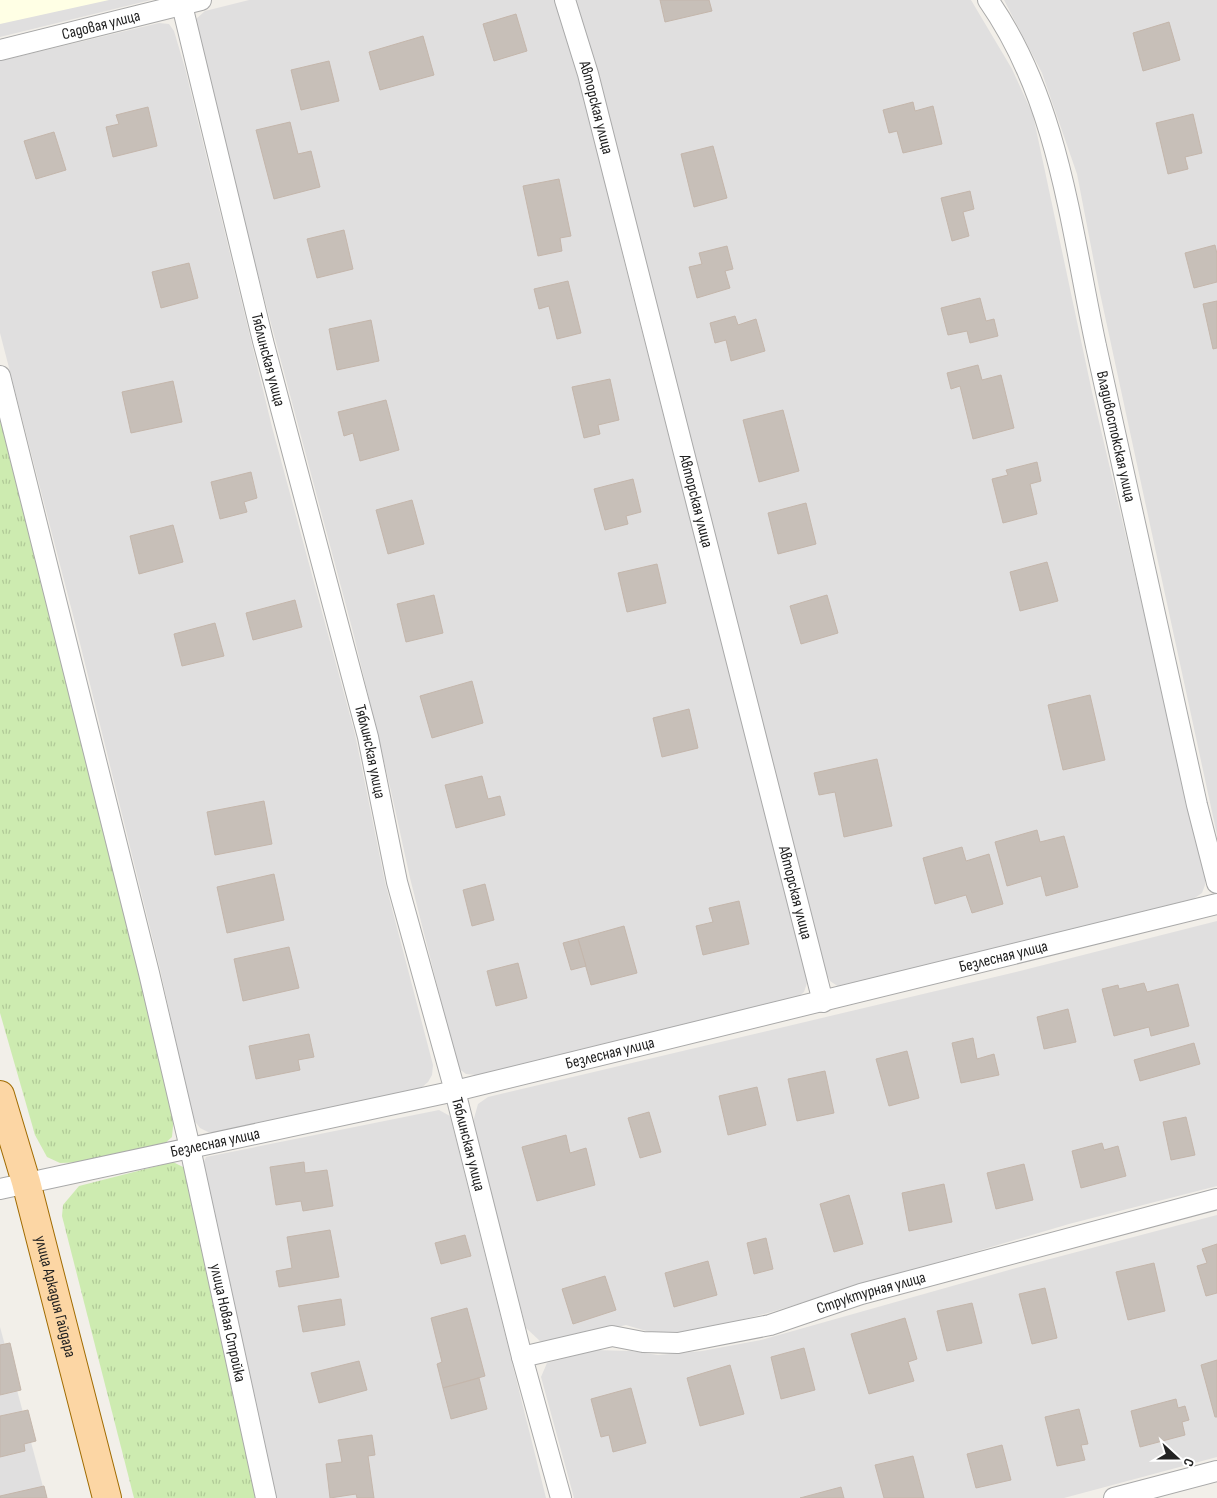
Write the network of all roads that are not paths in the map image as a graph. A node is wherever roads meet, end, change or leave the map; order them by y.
1 (202, 0) edge
2 (565, 0) edge
3 (988, 0) edge
4 (182, 5) junction
5 (0, 50) edge
6 (0, 376) edge
7 (1217, 883) edge
8 (1217, 904) edge
9 (823, 1002) junction
10 (455, 1091) junction
11 (0, 1095) edge
12 (190, 1148) junction
13 (26, 1182) junction
14 (0, 1189) edge
15 (1217, 1199) edge
16 (522, 1356) junction
17 (1217, 1472) edge
18 (107, 1498) edge
19 (266, 1498) edge
20 (561, 1498) edge
21 (1114, 1498) edge

1 - 4 street, Садовая улица
2 - 9 street, Авторская улица
3 - 7 street, Владивостокская улица
4 - 5 street, Садовая улица
4 - 10 street, Тяблинская улица
6 - 12 street, улица Новая Стройка
8 - 9 street, Безлесная улица
9 - 10 street, Безлесная улица
10 - 12 street, Безлесная улица
10 - 16 street, Тяблинская улица
11 - 13 main road, улица Аркадия Гайдара
12 - 13 street, Безлесная улица
12 - 19 street, улица Новая Стройка
13 - 14 street, Безлесная улица
13 - 18 main road, улица Аркадия Гайдара
15 - 16 street, Структурная улица
16 - 20 street, Тяблинская улица
17 - 21 street

